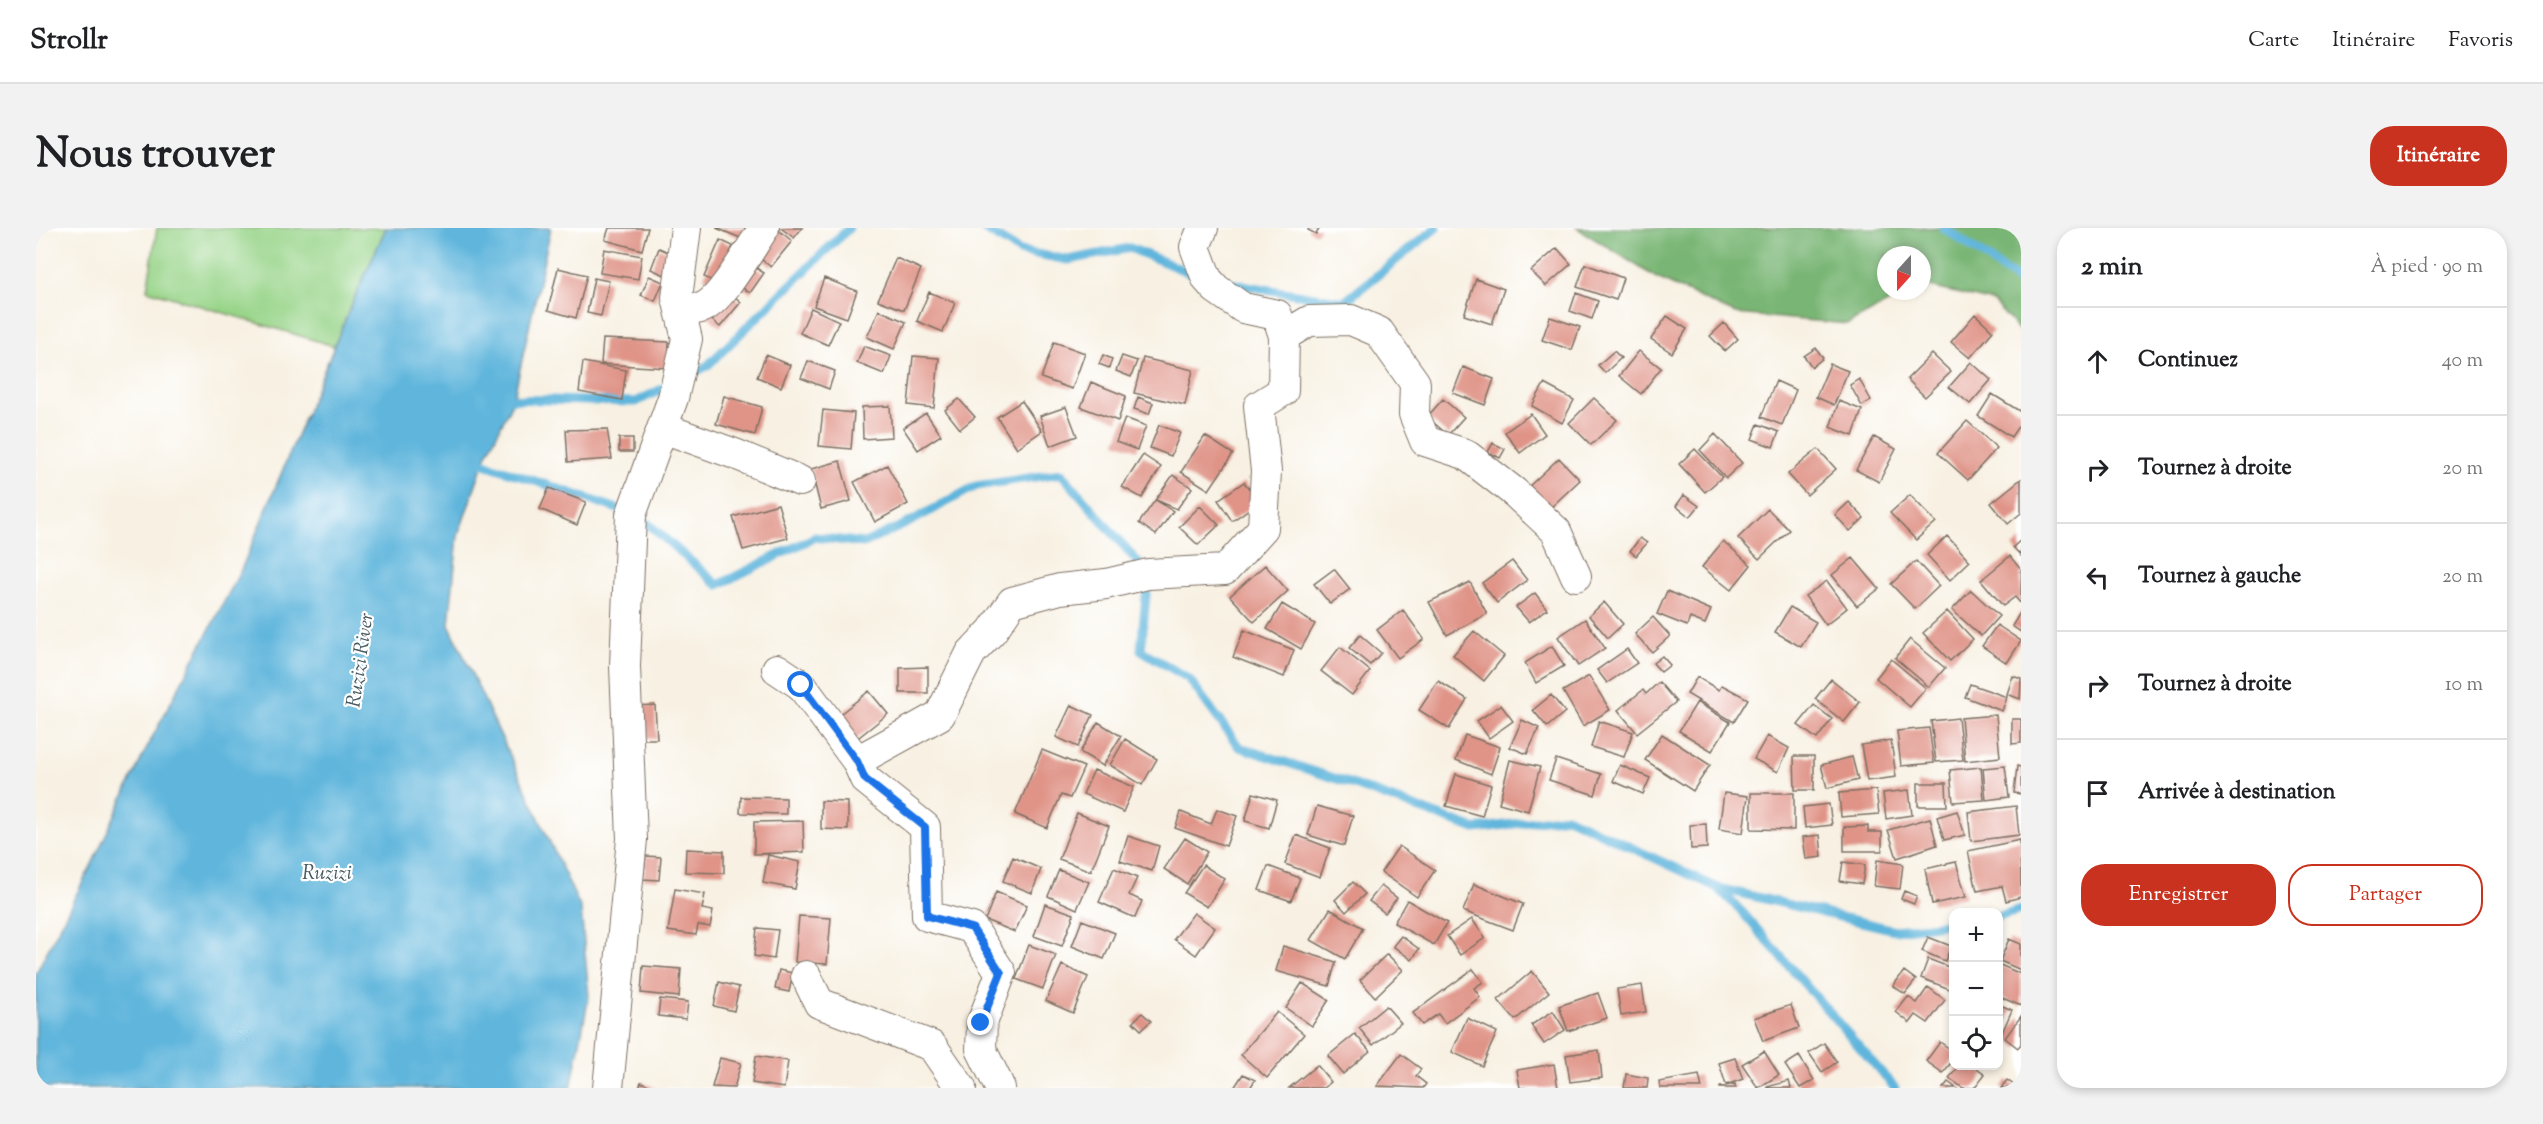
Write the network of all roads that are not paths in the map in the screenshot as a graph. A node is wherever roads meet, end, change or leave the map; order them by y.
1 (686, 228) edge
2 (764, 228) edge
3 (1203, 228) edge
4 (677, 298) junction
5 (1284, 336) junction
6 (663, 428) junction
7 (800, 481) dead end
8 (1576, 576) dead end
9 (777, 669) dead end
10 (857, 761) junction
11 (806, 976) dead end
12 (608, 1088) edge
13 (960, 1088) edge
14 (1000, 1088) edge

1 - 4 street
2 - 4 street
3 - 5 street
4 - 6 street
5 - 8 street
5 - 10 street
6 - 7 street
6 - 12 street
9 - 10 street
10 - 14 street
11 - 13 street

